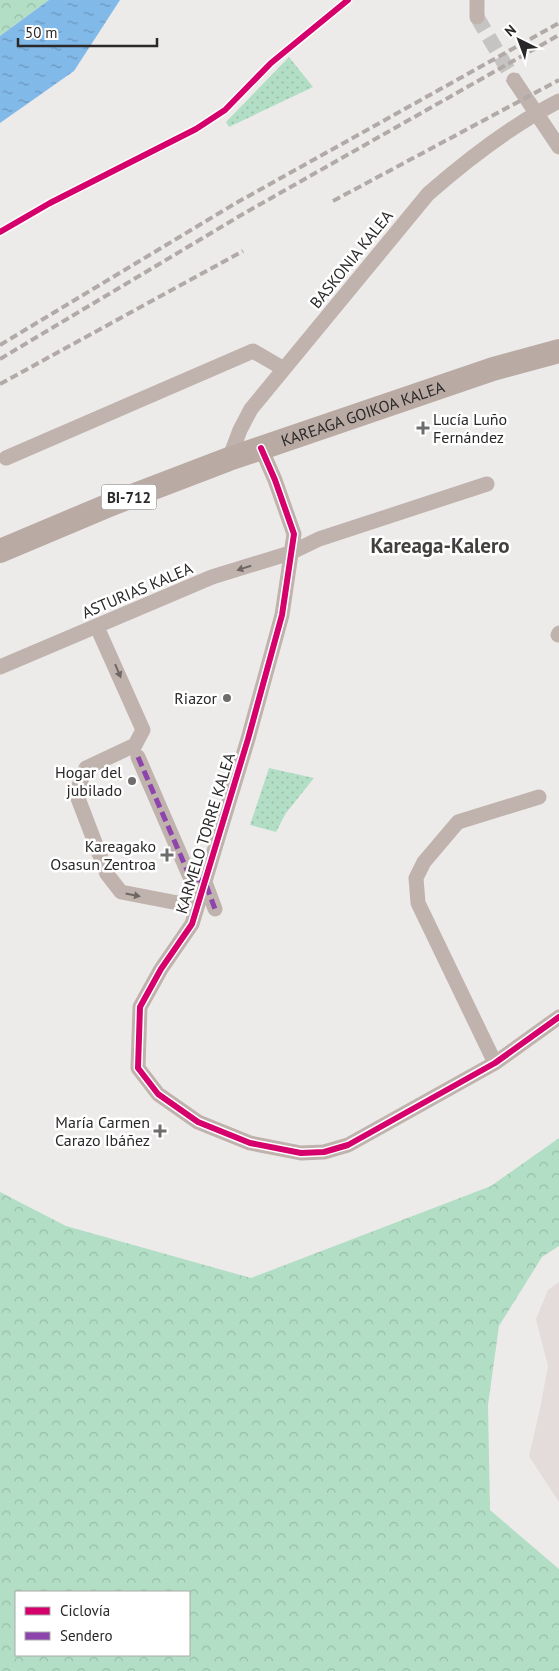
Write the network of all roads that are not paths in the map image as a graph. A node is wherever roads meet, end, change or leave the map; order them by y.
1 (477, 0) edge
2 (477, 17) tunnel mouth
3 (514, 80) tunnel mouth
4 (559, 101) edge
5 (536, 113) junction
6 (559, 146) edge
7 (559, 351) edge
8 (284, 369) junction
9 (260, 448) junction
10 (6, 458) dead end
11 (229, 459) junction
12 (487, 484) dead end
13 (0, 551) edge
14 (290, 553) junction
15 (97, 627) junction
16 (0, 667) edge
17 (138, 757) dead end
18 (539, 797) dead end
19 (205, 882) junction
20 (214, 909) dead end
21 (195, 910) junction
22 (559, 1018) edge
23 (495, 1063) junction

1 - 2 street
3 - 5 street
4 - 5 street, BASKONIA KALEA
5 - 6 street
5 - 8 street, BASKONIA KALEA
7 - 9 main road, KAREAGA GOIKOA KALEA / BI-712
8 - 10 street
8 - 11 street, BASKONIA KALEA
9 - 11 main road, KAREAGA GOIKOA KALEA / BI-712
9 - 14 street, KARMELO TORRE KALEA
11 - 13 main road, KAREAGA GOIKOA KALEA / BI-712
12 - 14 street, ASTURIAS KALEA
14 -> 15 street, ASTURIAS KALEA
14 - 19 street, KARMELO TORRE KALEA
15 - 16 street, ASTURIAS KALEA
15 -> 21 street
17 - 19 street
18 - 23 street
19 - 20 street
19 - 21 street, KARMELO TORRE KALEA
21 - 23 street, KARMELO TORRE KALEA
22 - 23 street, KARMELO TORRE KALEA

